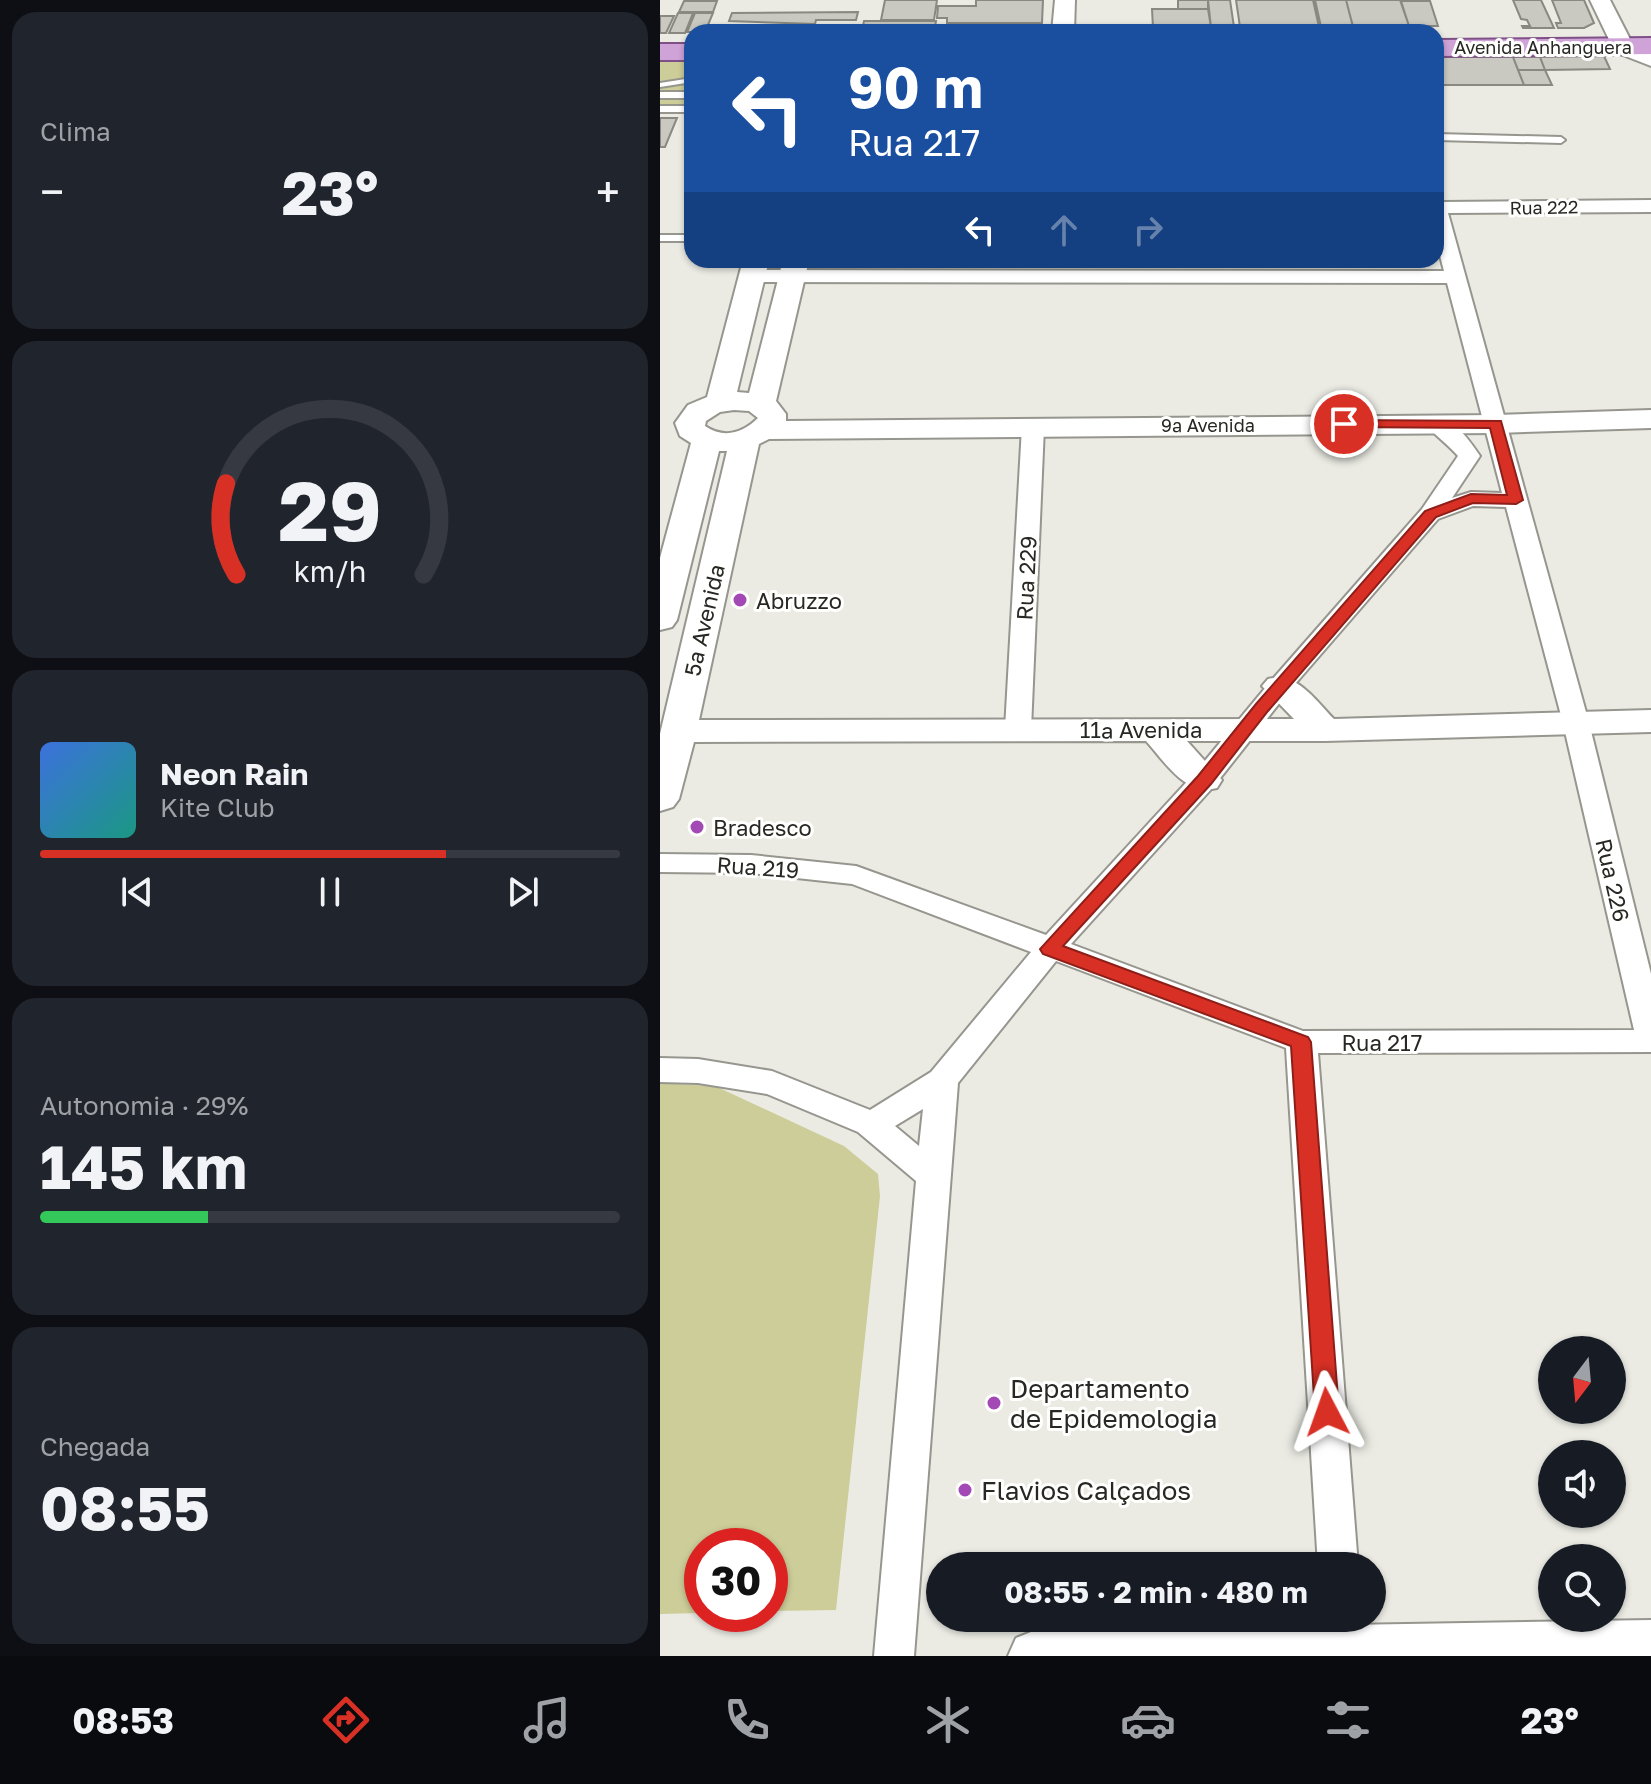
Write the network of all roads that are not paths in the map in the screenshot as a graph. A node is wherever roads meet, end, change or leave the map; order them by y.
1 (1065, 0) edge
2 (1600, 0) edge
3 (1064, 24) edge
4 (660, 39) edge
5 (684, 39) edge
6 (1444, 39) edge
7 (1641, 42) edge
8 (1444, 48) edge
9 (660, 49) edge
10 (684, 49) edge
11 (684, 81) edge
12 (660, 85) edge
13 (660, 95) edge
14 (684, 95) edge
15 (660, 109) edge
16 (684, 109) edge
17 (1444, 137) edge
18 (1561, 140) dead end
19 (1444, 206) edge
20 (1651, 206) edge
21 (1444, 235) edge
22 (661, 238) edge
23 (684, 238) edge
24 (754, 268) edge
25 (794, 268) edge
26 (1454, 277) junction
27 (720, 403) junction
28 (1651, 419) edge
29 (1437, 424) junction
30 (1496, 424) junction
31 (757, 425) junction
32 (1033, 427) junction
33 (685, 429) edge
34 (1455, 480) junction
35 (1512, 489) junction
36 (1430, 514) junction
37 (660, 620) edge
38 (1280, 686) junction
39 (1651, 721) edge
40 (1576, 723) junction
41 (1018, 729) junction
42 (1154, 729) junction
43 (1244, 729) junction
44 (1325, 730) junction
45 (679, 731) junction
46 (1204, 780) junction
47 (660, 799) edge
48 (660, 863) edge
49 (856, 875) joint
50 (1050, 949) junction
51 (1651, 1039) edge
52 (1301, 1042) junction
53 (660, 1070) edge
54 (942, 1080) junction
55 (870, 1123) junction
56 (933, 1177) junction
57 (1337, 1552) edge
58 (1344, 1641) edge
59 (1651, 1646) edge
60 (894, 1656) edge
61 (1036, 1656) edge

1 - 3 street
2 - 7 street
4 - 5 main road
6 - 7 main road, Avenida Anhanguera
7 - 8 main road, Avenida Anhanguera
9 - 10 main road
11 - 12 lane
13 - 14 lane
15 - 16 lane
17 - 18 lane
19 - 20 street, Rua 222
21 - 26 street, Rua 226
22 - 23 lane
24 - 25 street
24 - 27 street
25 - 26 street
25 - 31 street, 5ª Avenida
26 - 30 street, Rua 226
27 - 31 street
27 - 33 street
28 - 30 street, 9ª Avenida
29 - 30 street, 9ª Avenida
29 - 32 street, 9ª Avenida
29 - 34 street
30 - 35 street, Rua 226
31 - 32 street, 9ª Avenida
31 - 33 street
31 - 45 street, 5ª Avenida
32 - 41 street, Rua 229
33 - 37 street, 5ª Avenida
34 - 35 street
34 - 36 street
35 - 36 street
35 - 40 street, Rua 226
36 - 38 street
38 - 43 street
38 - 44 street
39 - 40 street, 11ª Avenida
40 - 44 street, 11ª Avenida
40 - 51 street, Rua 226
41 - 42 street, 11ª Avenida
41 - 45 street, 11ª Avenida
42 - 43 street, 11ª Avenida
42 - 46 street
43 - 44 street, 11ª Avenida
43 - 46 street
45 - 47 street, 5ª Avenida
46 - 50 street
48 - 49 street, Rua 219
49 - 50 street, Rua 217
50 - 52 street, Rua 217
50 - 54 street
51 - 52 street, Rua 217
52 - 57 street
53 - 55 street
54 - 55 street
54 - 56 street
55 - 56 street
56 - 60 street
58 - 59 street
58 - 61 street

